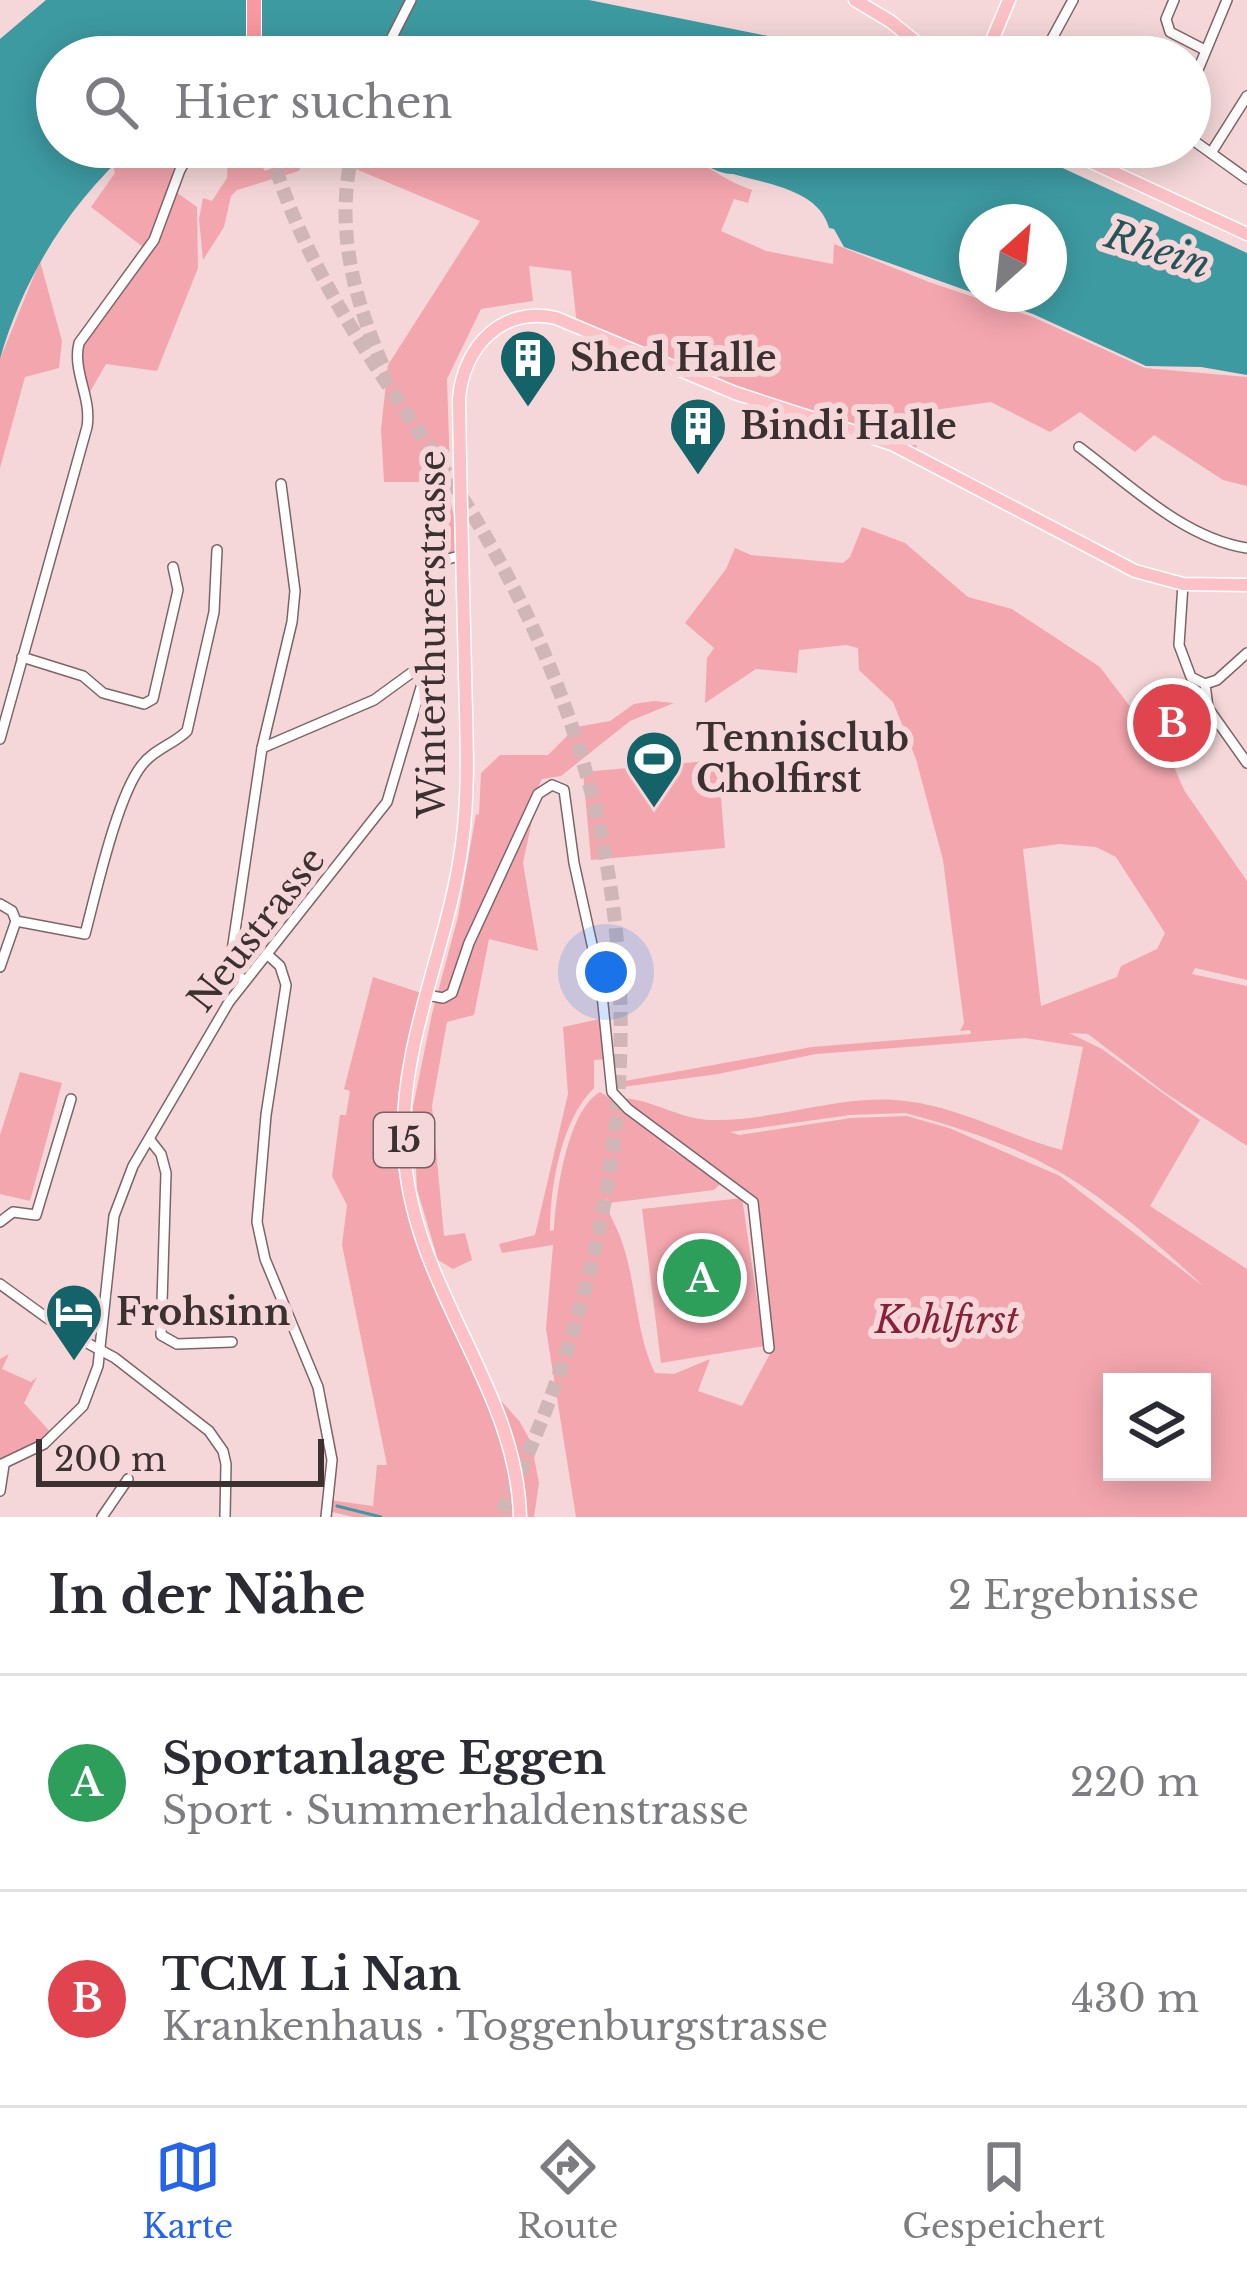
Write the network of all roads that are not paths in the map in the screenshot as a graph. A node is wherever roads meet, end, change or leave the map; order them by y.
1 (254, 0) edge
2 (411, 0) edge
3 (855, 0) edge
4 (1010, 0) edge
5 (1072, 0) edge
6 (1174, 0) edge
7 (1227, 0) edge
8 (254, 36) edge
9 (393, 36) edge
10 (909, 36) edge
11 (994, 36) edge
12 (1053, 36) edge
13 (1178, 36) edge
14 (1211, 36) edge
15 (1247, 95) edge
16 (1211, 153) joint
17 (181, 168) edge
18 (1105, 168) edge
19 (1247, 179) edge
20 (1247, 234) edge
21 (1079, 447) dead end
22 (281, 484) dead end
23 (1247, 548) edge
24 (217, 550) dead end
25 (463, 556) junction
26 (173, 567) dead end
27 (1183, 584) junction
28 (1247, 585) edge
29 (1247, 653) edge
30 (22, 657) junction
31 (430, 660) junction
32 (1204, 684) junction
33 (0, 739) edge
34 (262, 748) junction
35 (1247, 763) edge
36 (0, 904) edge
37 (16, 921) junction
38 (268, 955) junction
39 (0, 967) edge
40 (244, 981) junction
41 (427, 995) junction
42 (71, 1099) dead end
43 (150, 1140) junction
44 (0, 1222) edge
45 (0, 1284) edge
46 (232, 1342) dead end
47 (101, 1348) junction
48 (769, 1348) dead end
49 (2, 1465) edge
50 (128, 1479) dead end
51 (0, 1491) edge
52 (102, 1517) edge
53 (225, 1517) edge
54 (326, 1517) edge
55 (520, 1517) edge

1 - 8 highway
2 - 9 street
3 - 10 main road
4 - 11 main road
5 - 12 street
6 - 13 street
7 - 14 street
15 - 16 street
16 - 19 street
17 - 30 street
18 - 20 main road
21 - 23 street
22 - 34 street
24 - 37 street
25 - 27 main road, Winterthurerstrasse / 15
25 - 31 street, Neustrasse
25 - 41 main road, Winterthurerstrasse / 15
26 - 30 street
27 - 28 main road, 15
27 - 32 street
29 - 32 street
30 - 33 street
31 - 34 street
31 - 38 street, Neustrasse
32 - 35 street
34 - 40 street
36 - 37 street
37 - 39 street
38 - 40 street, Neustrasse
38 - 54 street
40 - 43 street, Neustrasse
41 - 48 street
41 - 55 main road, Winterthurerstrasse / 15
42 - 44 street
43 - 46 street
43 - 47 street, Neustrasse
45 - 47 street
47 - 49 street, Neustrasse
47 - 53 street
49 - 51 street
50 - 52 street

